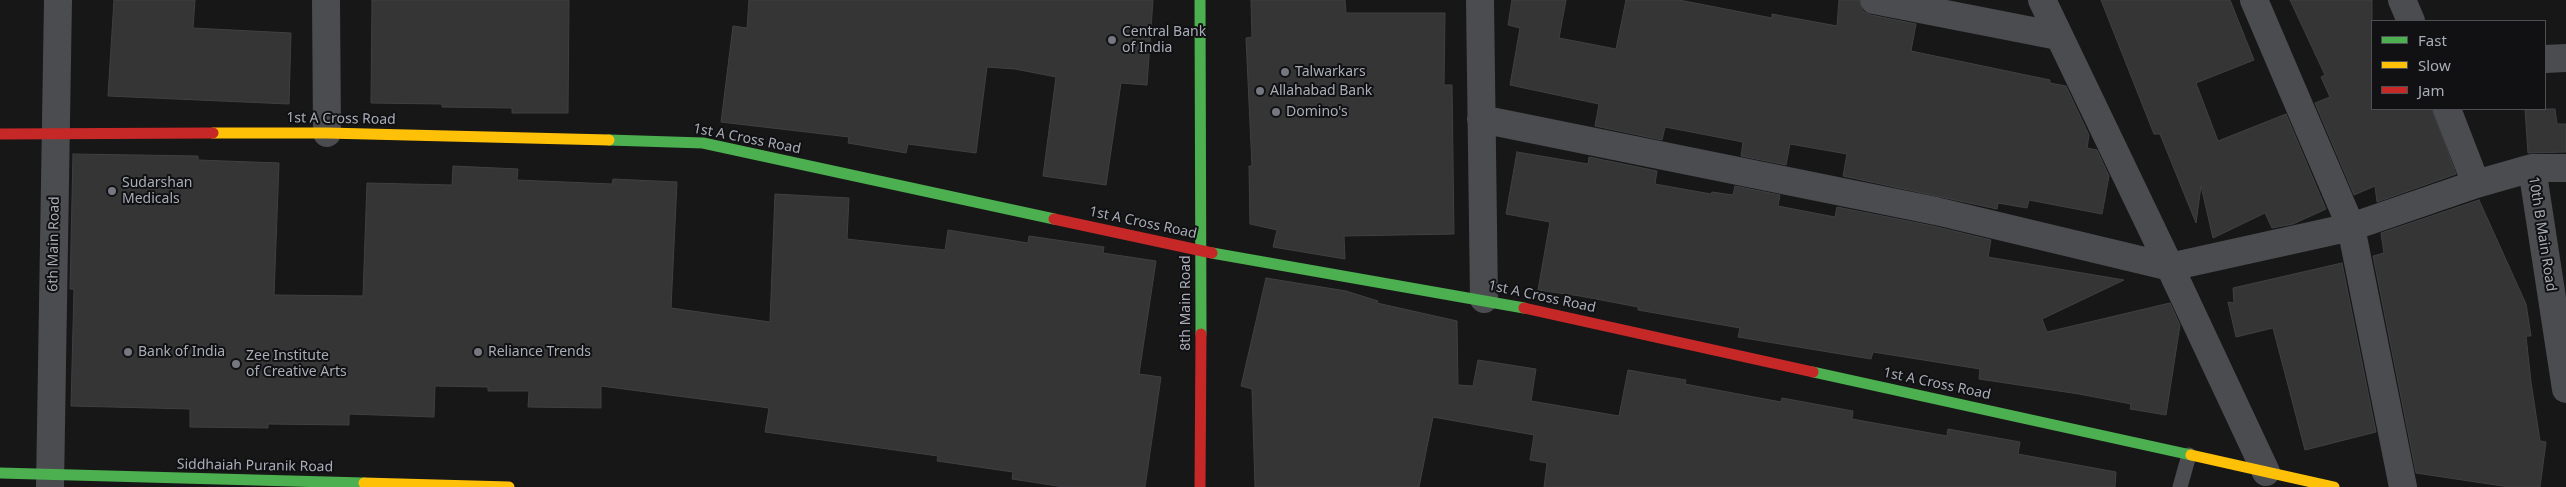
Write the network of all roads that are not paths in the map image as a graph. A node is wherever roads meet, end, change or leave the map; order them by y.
1 (58, 0) edge
2 (326, 0) edge
3 (1200, 0) edge
4 (1480, 0) edge
5 (1874, 0) edge
6 (2042, 0) edge
7 (2254, 0) edge
8 (2402, 0) edge
9 (2411, 20) edge
10 (2058, 36) junction
11 (2566, 58) edge
12 (2546, 60) edge
13 (2447, 110) edge
14 (1481, 119) junction
15 (0, 134) edge
16 (56, 134) junction
17 (327, 134) junction
18 (2532, 168) junction
19 (2566, 168) edge
20 (2476, 184) junction
21 (2352, 227) junction
22 (1202, 251) junction
23 (2170, 267) junction
24 (1484, 299) junction
25 (2563, 347) edge
26 (2566, 390) edge
27 (2189, 455) junction
28 (2266, 472) junction
29 (0, 473) edge
30 (50, 482) edge
31 (509, 487) edge
32 (1200, 487) edge
33 (2180, 487) edge
34 (2334, 487) edge
35 (2403, 487) edge

1 - 16 street, 6th Main Road
2 - 17 street
3 - 22 street, 8th Main Road
4 - 14 street
5 - 10 street
6 - 10 street
7 - 21 street
8 - 9 street
10 - 23 street
11 - 12 street
13 - 20 street
14 - 23 street
14 - 24 street
15 - 16 street, 1st A Cross Road
16 - 17 street, 1st A Cross Road
16 - 30 street, 6th Main Road
17 - 22 street, 1st A Cross Road
18 - 19 street
18 - 20 street
18 - 25 street, 10th B Main Road
20 - 21 street
21 - 23 street
21 - 35 street
22 - 24 street, 1st A Cross Road
22 - 32 street, 8th Main Road
23 - 28 street
24 - 27 street, 1st A Cross Road
25 - 26 street, 10th B Main Road
27 - 28 street, 1st A Cross Road
27 - 33 lane
28 - 34 street, 1st A Cross Road
29 - 30 street, Siddhaiah Puranik Road
30 - 31 street, Siddhaiah Puranik Road

